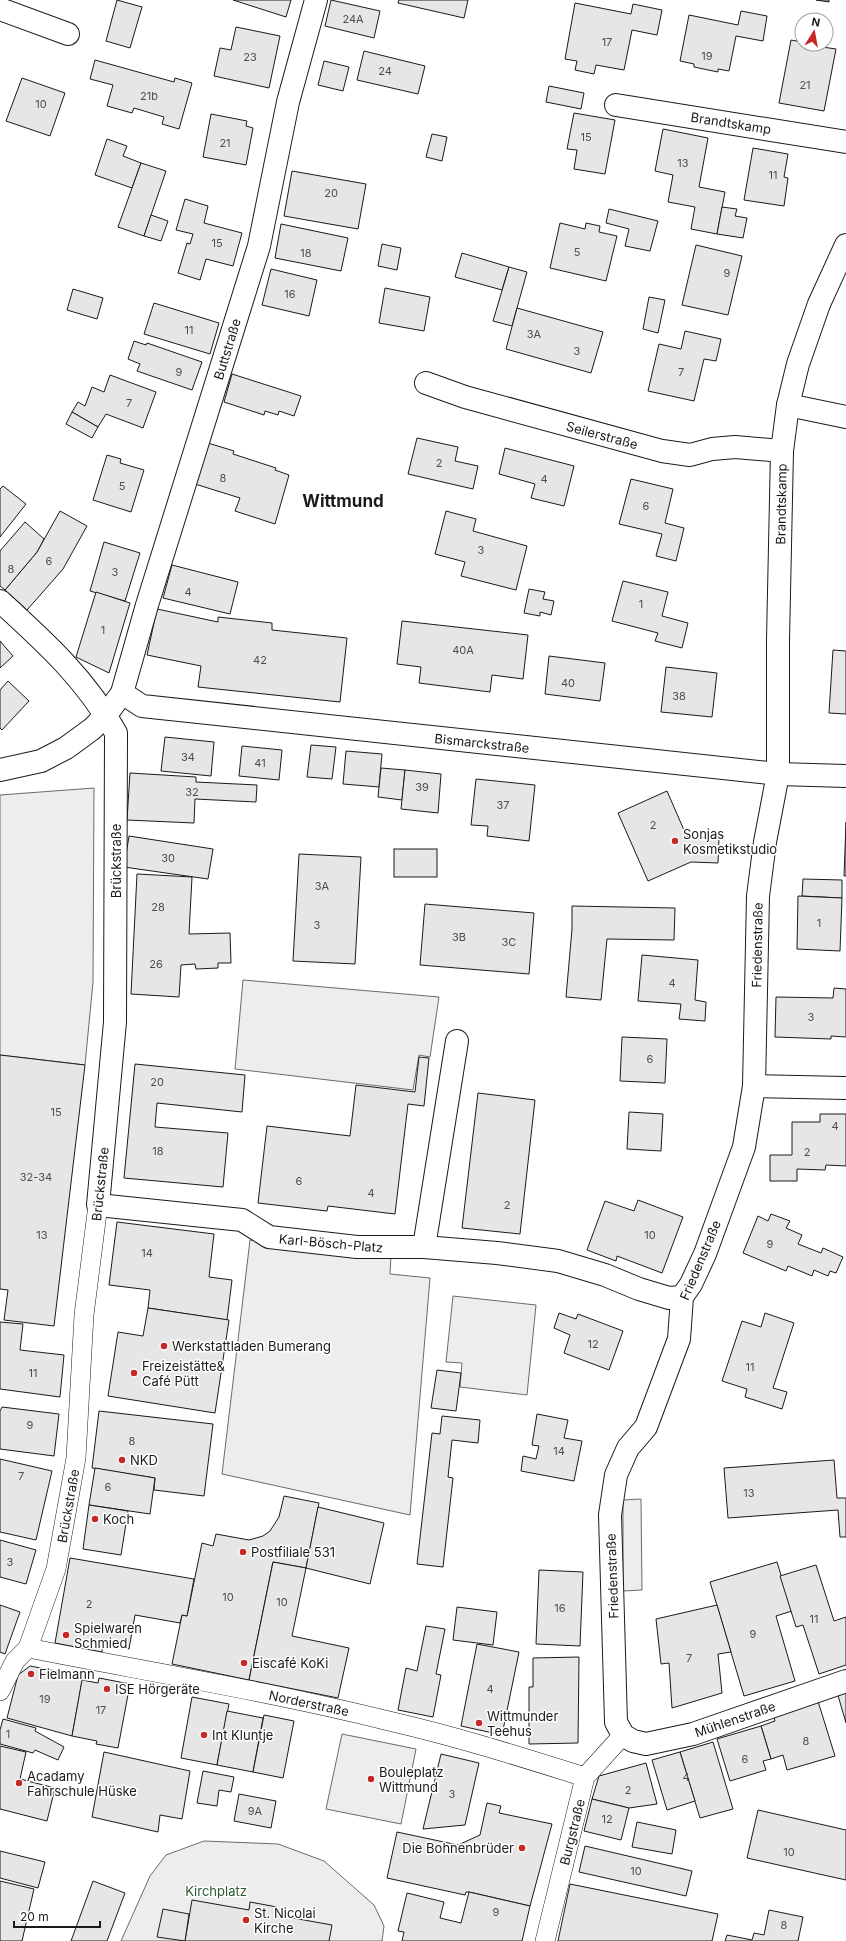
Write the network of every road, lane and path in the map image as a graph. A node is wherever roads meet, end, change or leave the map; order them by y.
1 (316, 0) edge
2 (0, 9) edge
3 (68, 34) dead end
4 (616, 105) dead end
5 (846, 142) edge
6 (846, 245) edge
7 (426, 383) dead end
8 (788, 405) junction
9 (846, 417) edge
10 (782, 451) junction
11 (0, 601) edge
12 (122, 693) junction
13 (106, 715) junction
14 (0, 770) edge
15 (778, 774) junction
16 (846, 776) edge
17 (457, 1041) dead end
18 (754, 1086) junction
19 (846, 1088) edge
20 (98, 1205) junction
21 (424, 1247) junction
22 (682, 1297) junction
23 (28, 1648) junction
24 (846, 1681) edge
25 (0, 1691) edge
26 (623, 1735) junction
27 (585, 1778) junction
28 (545, 1941) edge

1 - 12 street, Buttstraße
2 - 3 street
4 - 5 street, Brandtskamp
6 - 8 street, Brandtskamp
7 - 10 street, Seilerstraße
8 - 9 street
8 - 10 street, Brandtskamp
10 - 15 street, Brandtskamp
11 - 13 street, Brückstraße
12 - 13 street
12 - 15 street, Bismarckstraße
13 - 14 street
13 - 20 street, Brückstraße
15 - 16 street, Bismarckstraße
15 - 18 street, Friedenstraße
17 - 21 street
18 - 19 street
18 - 22 street, Friedenstraße
20 - 21 street, Karl-Bösch-Platz
20 - 23 street, Brückstraße
21 - 22 street, Karl-Bösch-Platz
22 - 26 street, Friedenstraße
23 - 25 street
23 - 27 street, Norderstraße
24 - 26 street, Mühlenstraße
26 - 27 street, Burgstraße
27 - 28 street, Burgstraße

